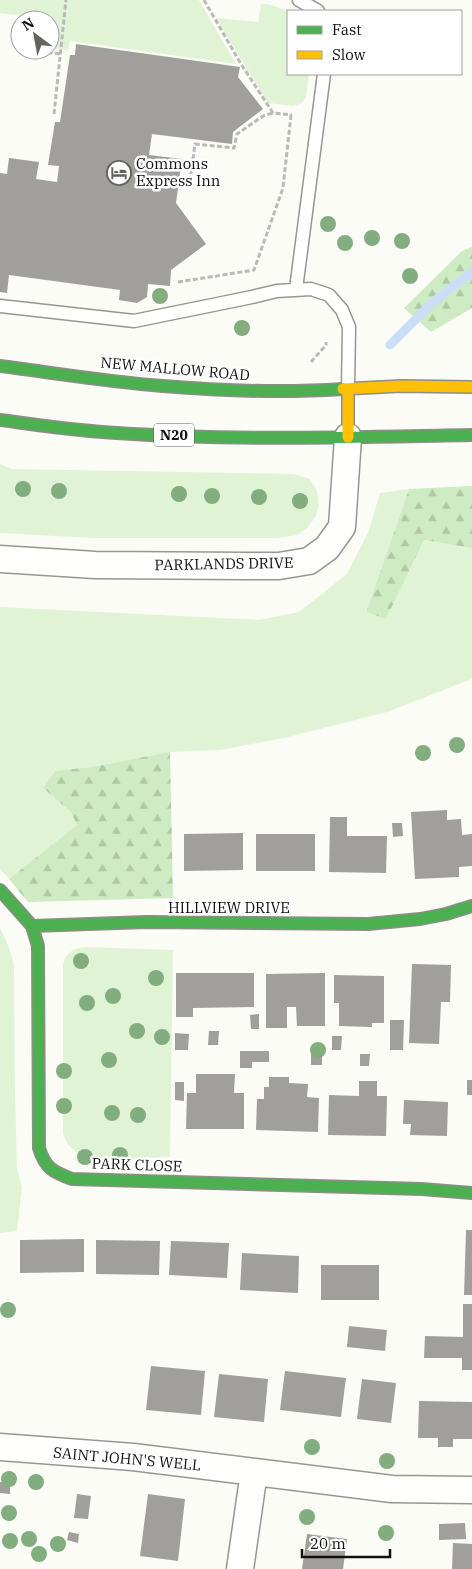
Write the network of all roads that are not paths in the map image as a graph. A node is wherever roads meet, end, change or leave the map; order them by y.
1 (299, 0) edge
2 (316, 10) edge
3 (324, 75) edge
4 (296, 289) junction
5 (0, 306) edge
6 (0, 366) edge
7 (472, 387) edge
8 (348, 389) junction
9 (0, 420) edge
10 (472, 435) edge
11 (348, 437) junction
12 (0, 559) edge
13 (0, 890) edge
14 (472, 906) edge
15 (32, 926) junction
16 (472, 1193) edge
17 (0, 1447) edge
18 (254, 1472) junction
19 (472, 1490) edge
20 (240, 1569) edge

1 - 2 lane
3 - 4 lane
4 - 5 lane
4 - 8 lane
6 - 8 main road, NEW MALLOW ROAD
7 - 8 main road, NEW MALLOW ROAD
8 - 11 main road
9 - 11 main road, N20
10 - 11 main road, N20
11 - 12 street, PARKLANDS DRIVE
13 - 15 main road
14 - 15 main road, HILLVIEW DRIVE
15 - 16 main road, PARK CLOSE
17 - 18 street, SAINT JOHN'S WELL
18 - 19 street, SAINT JOHN'S WELL
18 - 20 street

